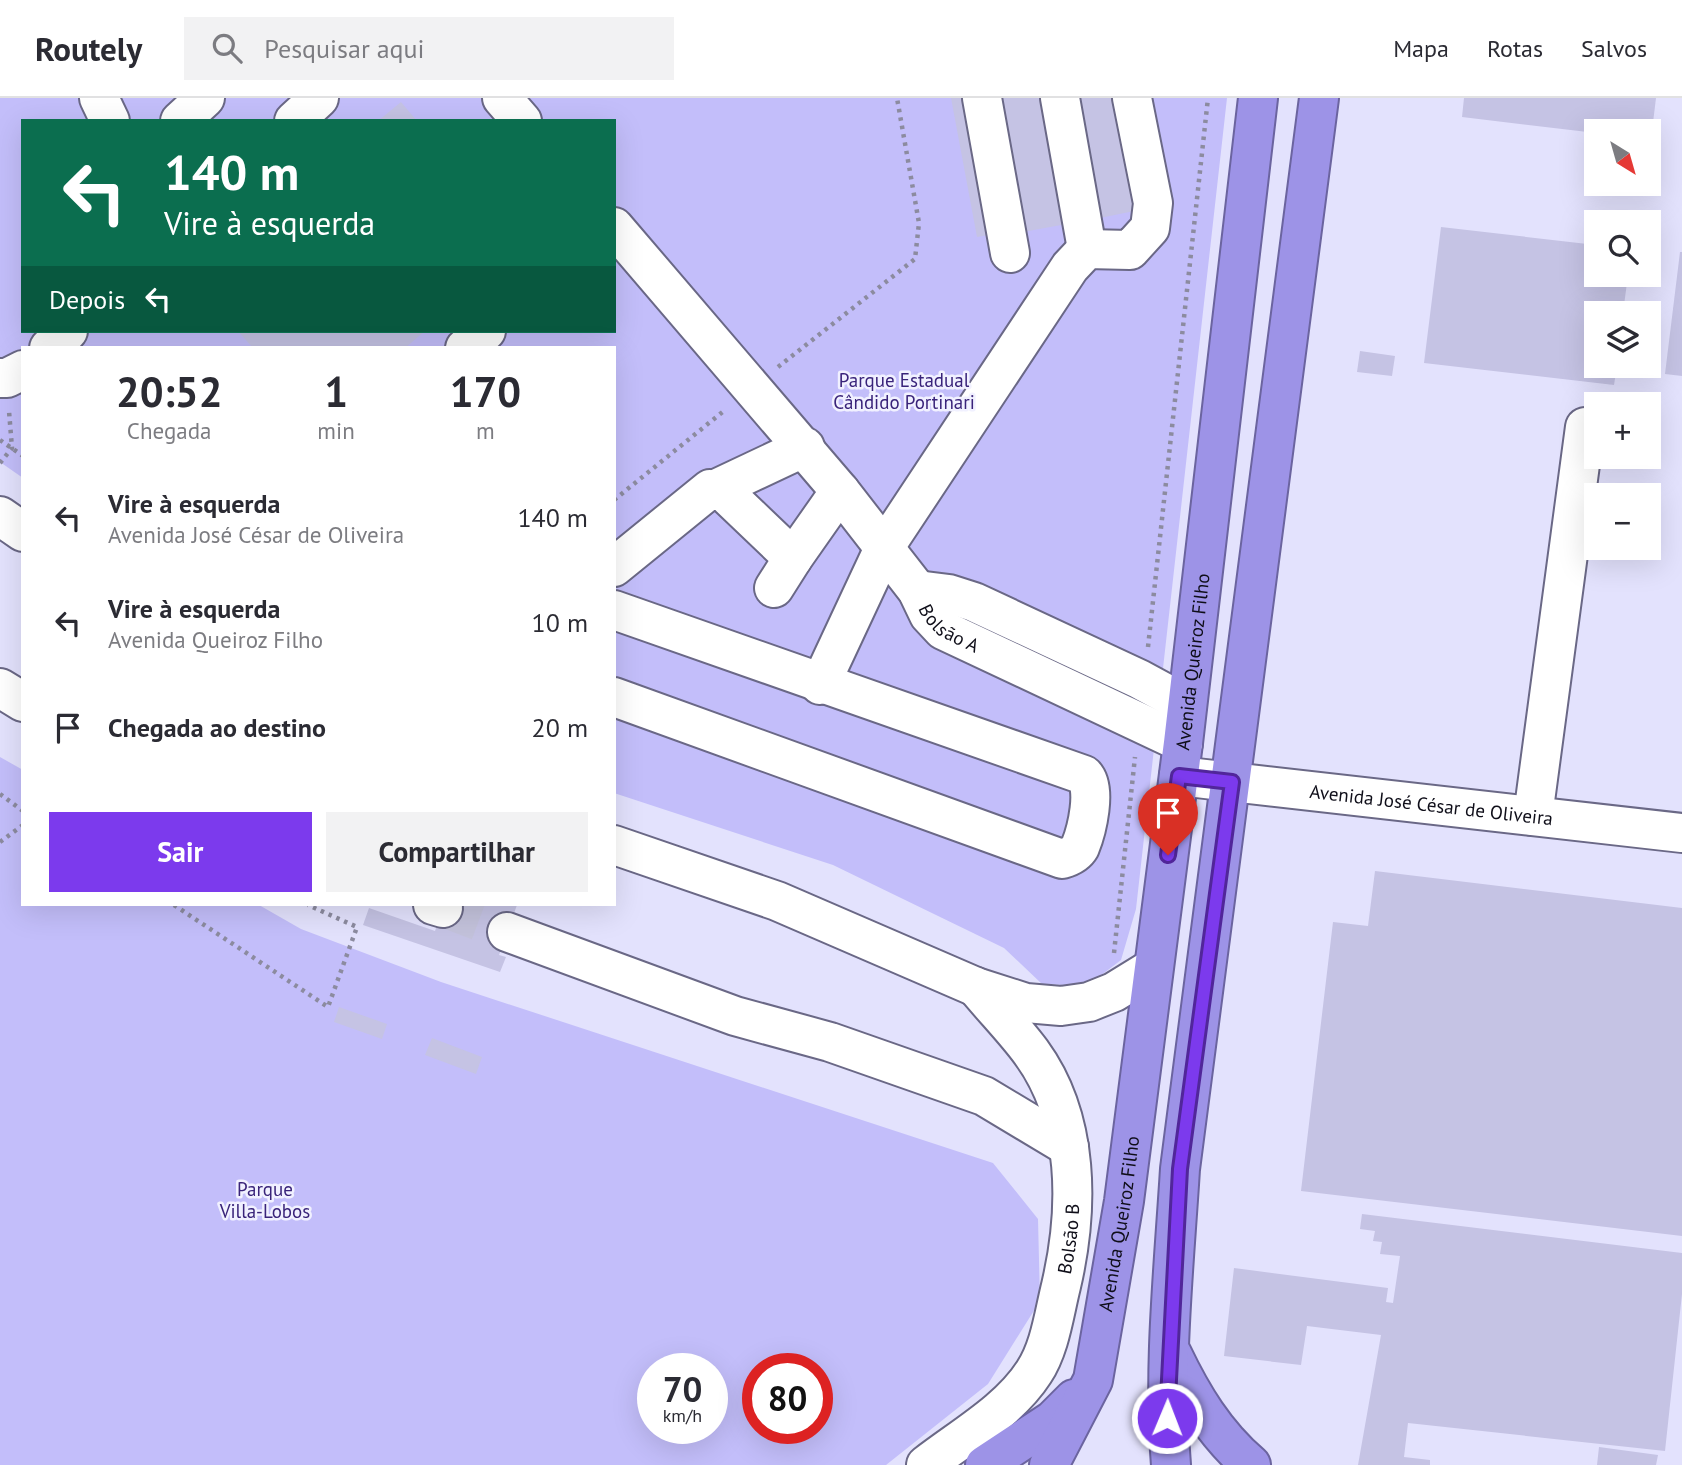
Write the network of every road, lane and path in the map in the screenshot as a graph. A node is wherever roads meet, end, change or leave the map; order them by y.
1 (99, 98) edge
2 (205, 98) edge
3 (319, 98) edge
4 (502, 98) edge
5 (897, 98) edge
6 (982, 98) edge
7 (1060, 98) edge
8 (1132, 98) edge
9 (1208, 98) edge
10 (1258, 98) edge
11 (1319, 98) edge
12 (109, 119) edge
13 (182, 119) edge
14 (296, 119) edge
15 (520, 119) edge
16 (616, 229) edge
17 (1087, 249) junction
18 (1010, 253) dead end
19 (66, 333) edge
20 (484, 333) edge
21 (51, 346) edge
22 (468, 346) edge
23 (10, 375) edge
24 (753, 387) junction
25 (1584, 435) edge
26 (0, 440) edge
27 (805, 447) junction
28 (12, 448) junction
29 (21, 455) edge
30 (0, 463) edge
31 (716, 489) junction
32 (840, 491) junction
33 (616, 498) edge
34 (0, 516) edge
35 (21, 531) edge
36 (884, 548) junction
37 (616, 565) edge
38 (917, 590) junction
39 (616, 611) edge
40 (1145, 682) junction
41 (820, 685) junction
42 (0, 688) edge
43 (616, 698) edge
44 (21, 701) edge
45 (1187, 705) junction
46 (1138, 722) junction
47 (1181, 760) junction
48 (1232, 782) junction
49 (0, 794) edge
50 (21, 810) edge
51 (1533, 816) junction
52 (21, 826) edge
53 (1682, 832) edge
54 (0, 842) edge
55 (616, 846) edge
56 (176, 906) edge
57 (310, 906) edge
58 (508, 932) tunnel mouth
59 (1113, 960) dead end
60 (1153, 968) junction
61 (976, 987) junction
62 (1069, 1147) junction
63 (1169, 1348) junction
64 (1093, 1380) junction
65 (926, 1465) edge
66 (985, 1465) edge
67 (1049, 1465) edge
68 (1171, 1465) edge
69 (1251, 1465) edge

1 - 12 street
2 - 13 street
3 - 14 street
4 - 15 street
5 - 24 path
6 - 18 street
7 - 17 street
8 - 17 street
9 - 40 path
10 - 45 highway, Avenida Queiroz Filho
11 - 48 highway
16 - 24 street
17 - 36 street
19 - 21 street
20 - 22 street
23 - 28 path
24 - 27 street
24 - 33 path
25 - 51 street
26 - 28 path
27 - 31 street
27 - 32 street
28 - 29 path
28 - 30 path
31 - 32 street
31 - 37 street
32 - 36 street
34 - 35 street
36 - 38 street
36 - 41 street
38 - 40 street, Bolsão A
38 - 46 street, Bolsão A
39 - 41 street
40 - 45 street, Bolsão A
41 - 43 street
42 - 44 street
45 - 47 highway, Avenida Queiroz Filho
46 - 47 street, Bolsão A
46 - 59 path
47 - 48 street, Avenida José César de Oliveira
47 - 60 highway, Avenida Queiroz Filho
48 - 51 street, Avenida José César de Oliveira
48 - 63 highway
49 - 50 path
51 - 53 street, Avenida José César de Oliveira
52 - 54 path
55 - 61 street, Bolsão B
56 - 57 path
58 - 62 street
60 - 61 street, Bolsão B
60 - 64 highway, Avenida Queiroz Filho
61 - 62 street, Bolsão B
62 - 65 street, Bolsão B
63 - 68 highway
63 - 69 highway
64 - 66 highway
64 - 67 highway, Avenida Queiroz Filho

